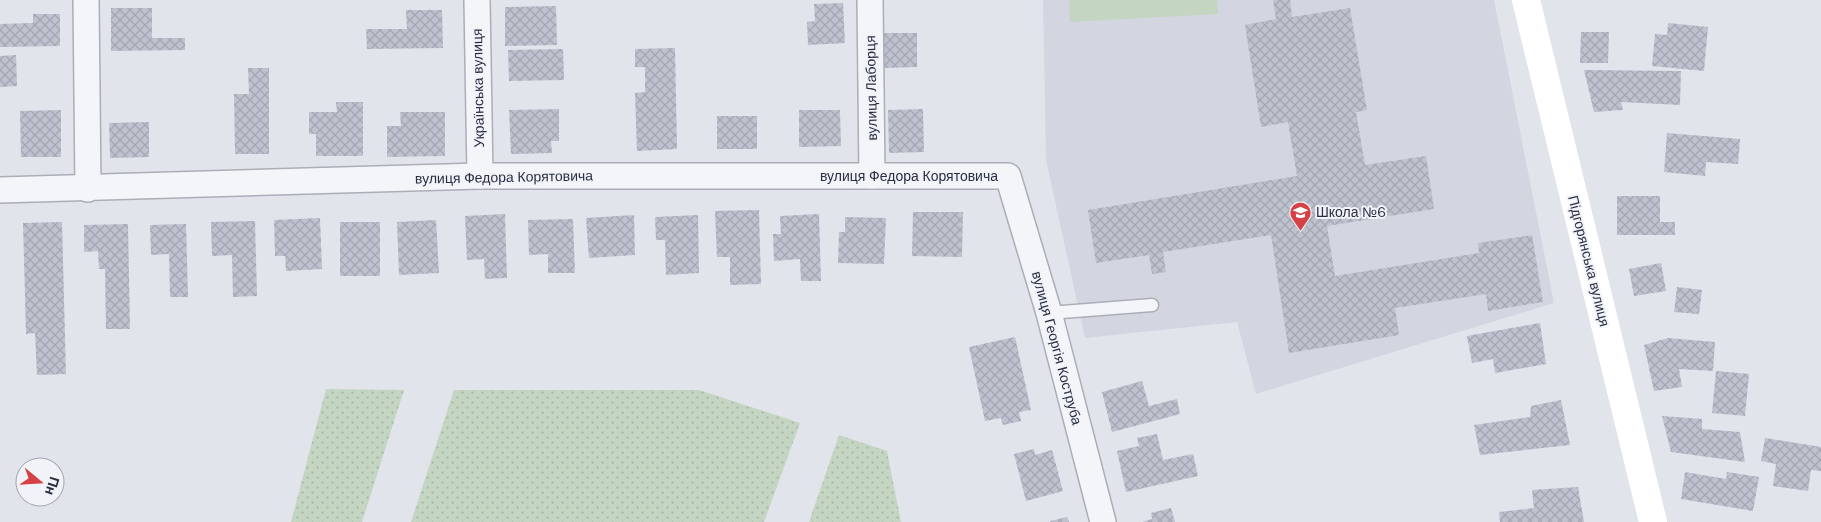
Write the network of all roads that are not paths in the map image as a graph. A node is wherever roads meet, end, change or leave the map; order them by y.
1 (86, 0) edge
2 (477, 0) edge
3 (870, 0) edge
4 (1526, 0) edge
5 (480, 176) junction
6 (872, 176) junction
7 (1008, 176) joint
8 (88, 188) junction
9 (0, 190) edge
10 (1152, 305) dead end
11 (1049, 314) junction
12 (1103, 522) edge
13 (1653, 522) edge

1 - 8 street
2 - 5 street, Українська вулиця
3 - 6 street, вулиця Лаборця
4 - 13 main road, Підгорянська вулиця
5 - 6 street, вулиця Федора Корятовича
5 - 8 street, вулиця Федора Корятовича
6 - 7 street, вулиця Федора Корятовича
7 - 11 street, вулиця Георгія Коструба
8 - 9 street, вулиця Федора Корятовича
10 - 11 lane
11 - 12 street, вулиця Георгія Коструба

